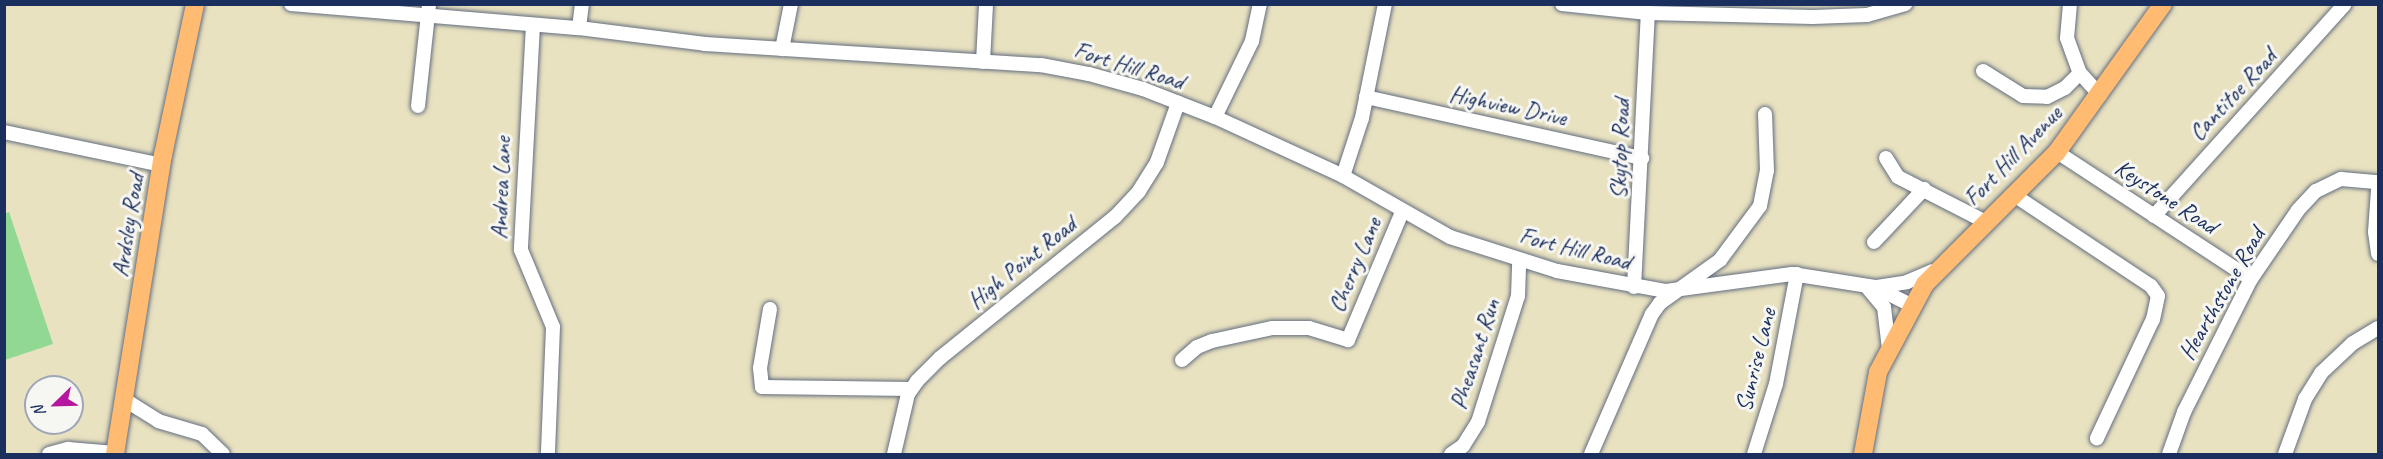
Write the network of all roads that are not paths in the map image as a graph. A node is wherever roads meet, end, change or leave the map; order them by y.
1 (195, 4) edge
2 (291, 4) edge
3 (582, 4) edge
4 (790, 4) edge
5 (986, 4) edge
6 (1260, 4) edge
7 (1385, 4) edge
8 (1562, 4) edge
9 (1905, 4) edge
10 (2070, 4) edge
11 (2163, 4) edge
12 (2345, 4) edge
13 (1695, 9) edge
14 (429, 11) edge
15 (1814, 11) edge
16 (1648, 13) junction
17 (533, 25) junction
18 (579, 28) junction
19 (782, 49) junction
20 (983, 62) junction
21 (1983, 71) dead end
22 (2080, 73) junction
23 (2100, 94) junction
24 (1366, 97) junction
25 (1178, 104) junction
26 (418, 106) dead end
27 (1765, 114) dead end
28 (1215, 117) junction
29 (4, 132) edge
30 (2057, 152) junction
31 (1642, 158) junction
32 (1886, 159) dead end
33 (162, 165) junction
34 (1343, 176) junction
35 (2379, 182) edge
36 (1924, 189) junction
37 (2379, 190) edge
38 (2014, 195) junction
39 (1402, 212) junction
40 (2154, 216) junction
41 (1984, 221) junction
42 (1874, 242) dead end
43 (2379, 254) edge
44 (1519, 260) junction
45 (1937, 268) junction
46 (1797, 274) junction
47 (2251, 279) junction
48 (1634, 287) junction
49 (1870, 287) junction
50 (1677, 290) junction
51 (1911, 305) junction
52 (770, 309) dead end
53 (2379, 328) edge
54 (1889, 348) junction
55 (1182, 360) dead end
56 (911, 389) junction
57 (124, 400) junction
58 (2097, 438) dead end
59 (50, 454) edge
60 (115, 454) edge
61 (223, 454) edge
62 (548, 454) edge
63 (894, 454) edge
64 (1451, 454) edge
65 (1591, 454) edge
66 (1754, 454) edge
67 (1863, 454) edge
68 (2169, 454) edge
69 (2285, 454) edge

1 - 33 main road, Ardsley Road
2 - 14 street, Fort Hill Road
3 - 18 street
4 - 19 street
5 - 20 street
6 - 28 street
7 - 24 street
8 - 16 street
9 - 15 street
10 - 22 street
11 - 23 main road, Fort Hill Avenue
12 - 40 street, Cantitoe Road
13 - 15 street
13 - 16 street
14 - 17 street, Fort Hill Road
14 - 26 street
16 - 31 street, Skytop Road
17 - 18 street, Fort Hill Road
17 - 62 street, Andrea Lane
18 - 19 street, Fort Hill Road
19 - 20 street, Fort Hill Road
20 - 25 street, Fort Hill Road
21 - 22 street
22 - 23 street
23 - 30 main road, Fort Hill Avenue
24 - 31 street, Highview Drive
24 - 34 street
25 - 28 street, Fort Hill Road
25 - 56 street, High Point Road
27 - 50 street
28 - 34 street, Fort Hill Road
29 - 33 street
30 - 38 main road, Fort Hill Avenue
30 - 40 street, Keystone Road
31 - 48 street, Skytop Road
32 - 36 street
33 - 57 main road, Ardsley Road
34 - 39 street, Fort Hill Road
35 - 47 street, Hearthstone Road
36 - 41 street
36 - 42 street
37 - 43 street
38 - 41 main road, Fort Hill Avenue
38 - 58 street
39 - 44 street, Fort Hill Road
39 - 55 street, Cherry Lane
40 - 47 street, Keystone Road
41 - 45 main road, Fort Hill Avenue
44 - 48 street, Fort Hill Road
44 - 64 street, Pheasant Run
45 - 49 street
45 - 51 main road, Fort Hill Avenue
46 - 49 street, Fort Hill Road
46 - 50 street, Fort Hill Road
46 - 66 street, Sunrise Lane
47 - 68 street, Hearthstone Road
48 - 50 street, Fort Hill Road
49 - 51 street, Fort Hill Road
49 - 54 street
50 - 65 street
51 - 54 main road, Fort Hill Avenue
52 - 56 street
53 - 69 street
54 - 67 main road, Fort Hill Avenue
56 - 63 street, High Point Road
57 - 60 main road, Ardsley Road
57 - 61 street
59 - 60 street

